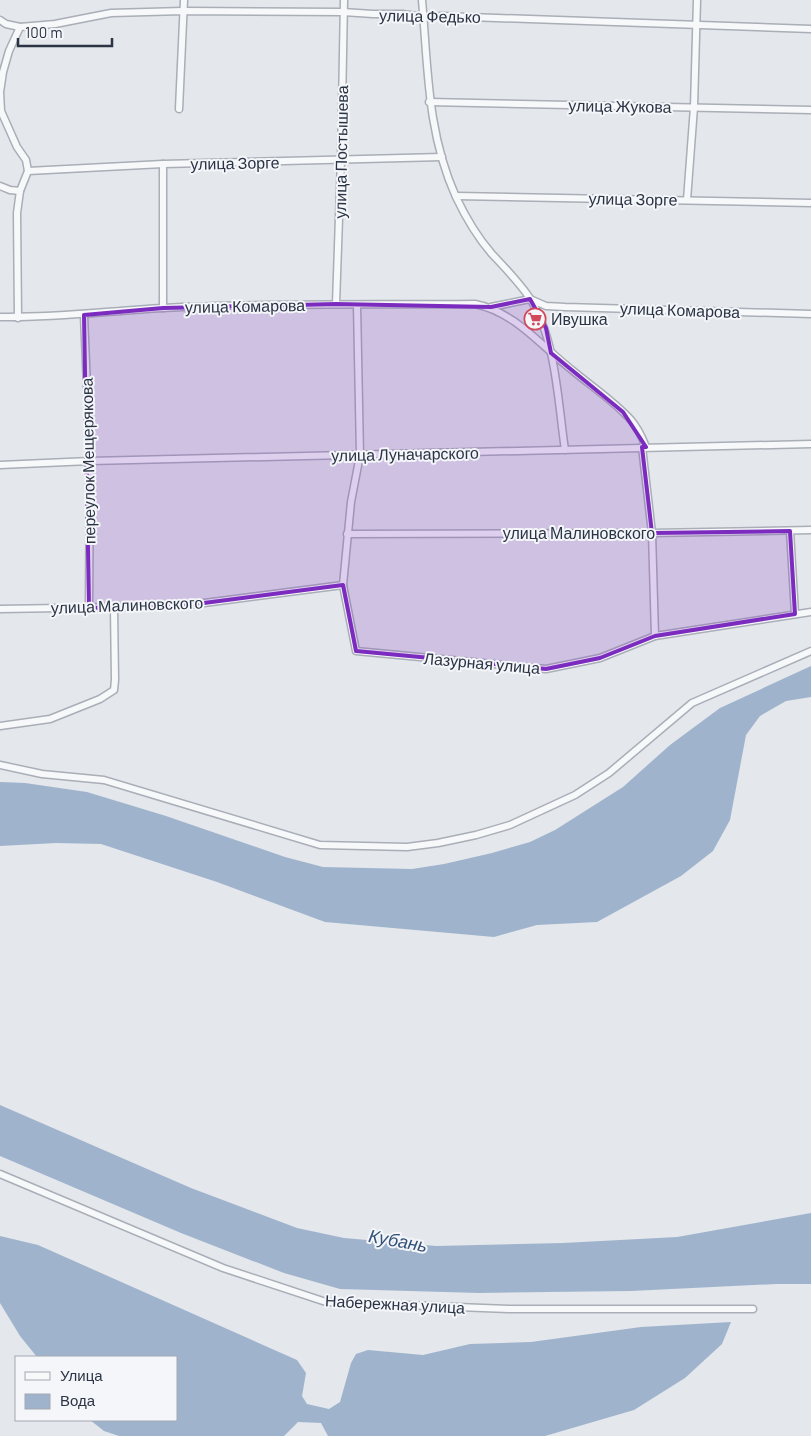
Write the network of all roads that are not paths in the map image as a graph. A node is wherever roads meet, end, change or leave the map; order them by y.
1 (184, 0) edge
2 (344, 0) edge
3 (422, 0) edge
4 (697, 0) edge
5 (184, 11) junction
6 (343, 12) junction
7 (424, 17) junction
8 (0, 20) edge
9 (696, 25) junction
10 (811, 29) edge
11 (19, 30) junction
12 (429, 102) junction
13 (694, 107) junction
14 (179, 109) dead end
15 (811, 110) edge
16 (442, 157) junction
17 (341, 160) junction
18 (163, 164) junction
19 (28, 170) junction
20 (0, 186) edge
21 (20, 191) junction
22 (456, 196) junction
23 (687, 200) junction
24 (811, 203) edge
25 (530, 299) junction
26 (336, 304) junction
27 (357, 305) junction
28 (491, 307) junction
29 (163, 308) junction
30 (84, 314) junction
31 (811, 314) edge
32 (0, 317) edge
33 (18, 318) junction
34 (551, 353) junction
35 (811, 444) edge
36 (644, 447) junction
37 (565, 450) junction
38 (360, 455) junction
39 (90, 461) junction
40 (0, 465) edge
41 (811, 530) edge
42 (790, 531) junction
43 (652, 533) junction
44 (347, 534) junction
45 (343, 585) junction
46 (114, 607) junction
47 (89, 608) junction
48 (0, 609) edge
49 (811, 612) edge
50 (795, 614) junction
51 (656, 636) junction
52 (811, 651) edge
53 (0, 726) edge
54 (0, 765) edge
55 (0, 1174) edge
56 (753, 1309) dead end

1 - 5 street
2 - 6 street, улица Постышева
3 - 7 street
4 - 9 street
5 - 6 street, улица Федько
5 - 11 street, улица Федько
5 - 14 street
6 - 7 street, улица Федько
6 - 17 street, улица Постышева
7 - 9 street, улица Федько
7 - 12 street
8 - 11 street, улица Федько
9 - 10 street, улица Федько
9 - 13 street
11 - 19 street
12 - 13 street, улица Жукова
12 - 16 street
13 - 15 street, улица Жукова
13 - 23 street
16 - 17 street, улица Зорге
16 - 22 street
17 - 18 street, улица Зорге
17 - 26 street, улица Постышева
18 - 19 street, улица Зорге
18 - 29 street
19 - 21 street
20 - 21 street
21 - 33 street
22 - 23 street, улица Зорге
22 - 25 street
23 - 24 street, улица Зорге
25 - 28 street, улица Комарова
25 - 31 street, улица Комарова
25 - 34 street
26 - 27 street, улица Комарова
26 - 29 street, улица Комарова
27 - 28 street, улица Комарова
27 - 38 street
28 - 34 street, улица Комарова
29 - 30 street, улица Комарова
30 - 33 street, улица Комарова
30 - 39 street, переулок Мещерякова
32 - 33 street, улица Комарова
34 - 36 street, улица Комарова
34 - 37 street
35 - 36 street, улица Луначарского
36 - 37 street, улица Луначарского
36 - 43 street
37 - 38 street, улица Луначарского
38 - 39 street, улица Луначарского
38 - 44 street
39 - 40 street, улица Луначарского
39 - 47 street, переулок Мещерякова
41 - 42 street, улица Малиновского
42 - 43 street, улица Малиновского
42 - 50 street
43 - 44 street, улица Малиновского
43 - 51 street
44 - 45 street
45 - 46 street, улица Малиновского
45 - 51 street, Лазурная улица
46 - 47 street, улица Малиновского
46 - 53 street
47 - 48 street, улица Малиновского
49 - 50 street, Лазурная улица
50 - 51 street, Лазурная улица
52 - 54 street
55 - 56 street, Набережная улица

